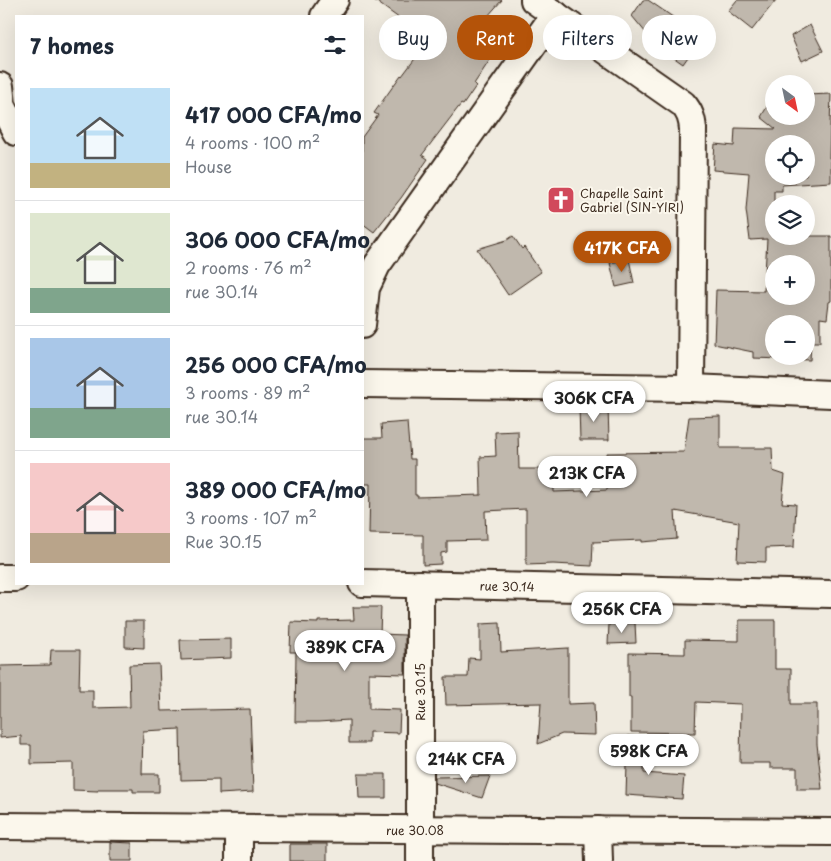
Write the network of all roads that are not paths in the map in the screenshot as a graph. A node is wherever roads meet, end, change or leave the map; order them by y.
1 (335, 0) edge
2 (544, 7) edge
3 (325, 15) edge
4 (0, 86) edge
5 (15, 130) edge
6 (364, 306) edge
7 (364, 384) edge
8 (691, 388) junction
9 (831, 394) edge
10 (0, 578) edge
11 (15, 578) edge
12 (364, 583) edge
13 (420, 584) junction
14 (831, 594) edge
15 (0, 826) edge
16 (239, 829) junction
17 (419, 830) junction
18 (598, 830) junction
19 (831, 832) edge
20 (239, 861) edge
21 (420, 861) edge
22 (599, 861) edge

1 - 3 street
2 - 6 street
2 - 8 street
4 - 5 street
7 - 8 street
8 - 9 street
10 - 11 street
12 - 13 street, rue 30.14
13 - 14 street, rue 30.14
13 - 17 street, Rue 30.15
15 - 16 street, rue 30.08
16 - 17 street, rue 30.08
16 - 20 street
17 - 18 street, rue 30.08
17 - 21 street, Rue 30.15
18 - 19 street, rue 30.08
18 - 22 street

